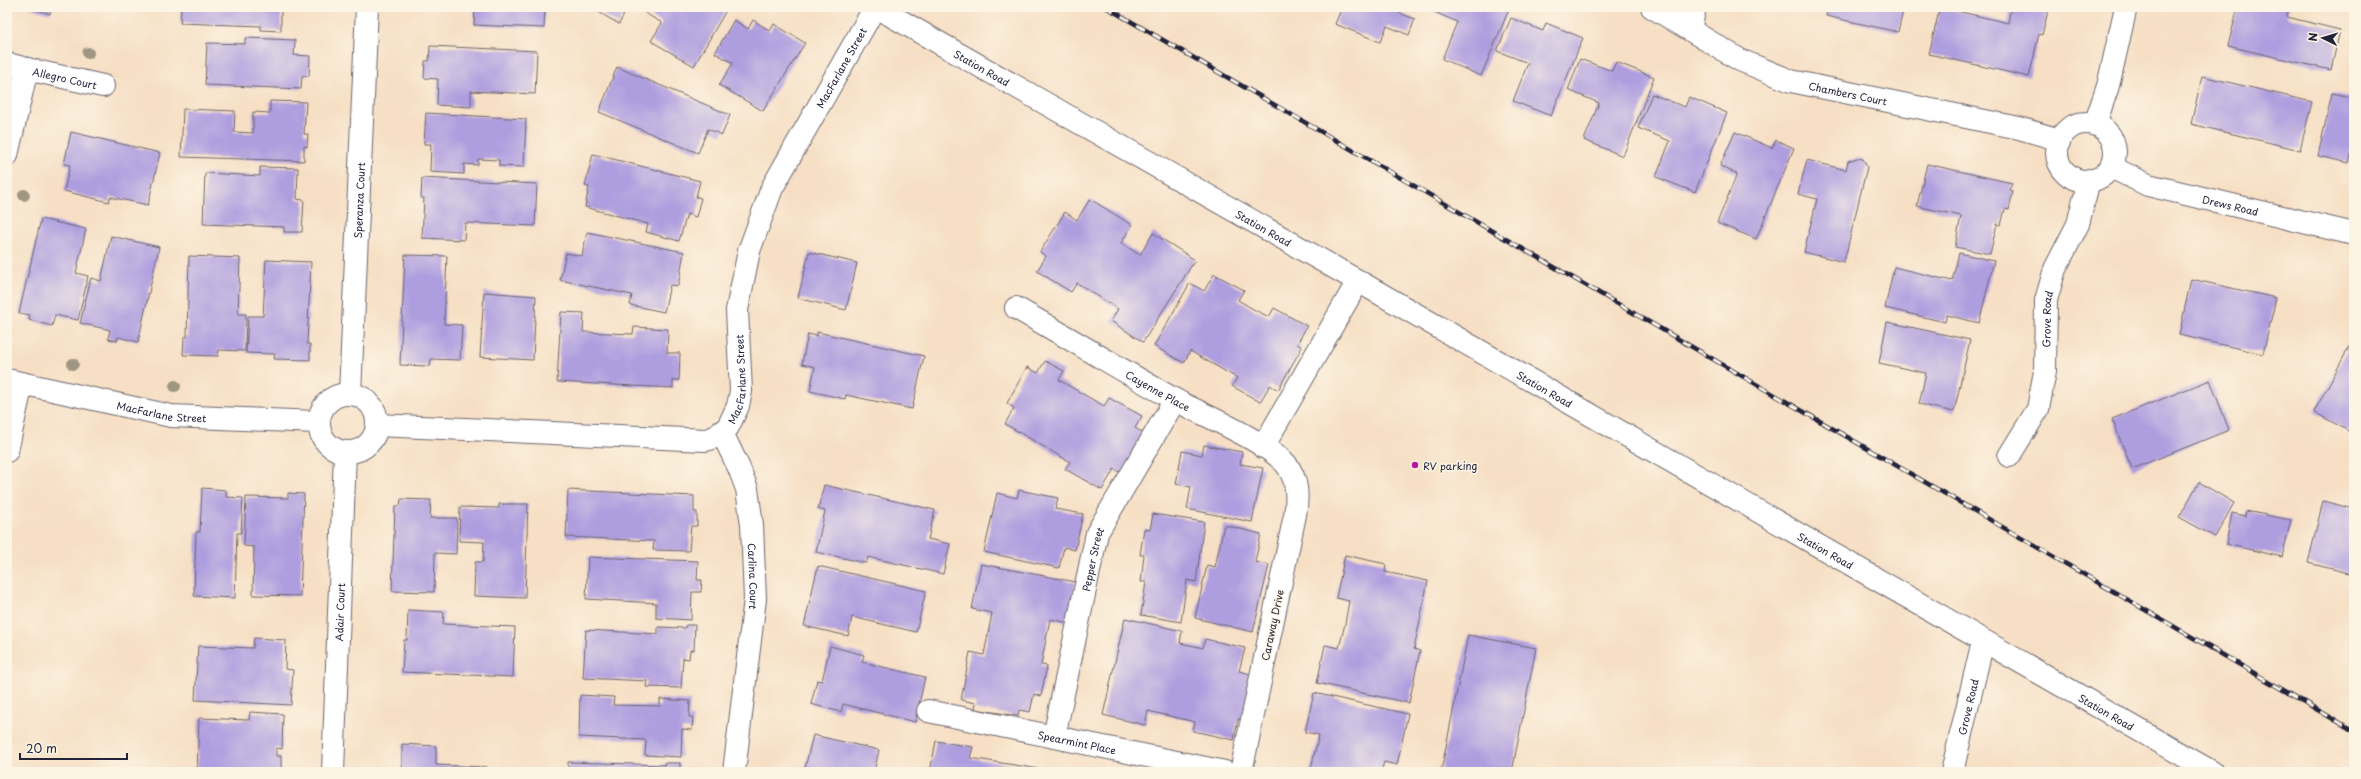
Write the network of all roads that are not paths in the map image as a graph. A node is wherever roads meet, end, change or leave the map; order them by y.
1 (367, 7) edge
2 (876, 7) edge
3 (1652, 7) edge
4 (1695, 7) edge
5 (2126, 7) edge
6 (1690, 29) junction
7 (17, 66) edge
8 (103, 86) dead end
9 (2095, 124) junction
10 (2060, 140) junction
11 (7, 155) edge
12 (2111, 167) junction
13 (2089, 180) junction
14 (2354, 234) edge
15 (1358, 281) junction
16 (1016, 308) dead end
17 (14, 382) edge
18 (350, 394) junction
19 (1175, 400) junction
20 (318, 422) junction
21 (377, 425) junction
22 (722, 433) junction
23 (1264, 447) junction
24 (7, 451) edge
25 (345, 452) junction
26 (2009, 456) dead end
27 (1294, 477) joint
28 (1983, 642) junction
29 (928, 711) dead end
30 (1054, 737) junction
31 (333, 772) edge
32 (734, 772) edge
33 (1226, 772) edge
34 (1241, 772) edge
35 (1952, 772) edge
36 (2212, 772) edge

1 - 18 street, Speranza Court
2 - 15 street, Station Road
2 - 22 street, MacFarlane Street
3 - 6 street, Chambers Court
4 - 6 street
5 - 9 street
6 - 10 street, Chambers Court
7 - 8 street, Allegro Court
7 - 11 street, Allegro Court
9 - 10 street
9 - 12 street
10 - 13 street
12 - 13 street
12 - 14 street, Drews Road
13 - 26 street, Grove Road
15 - 23 street
15 - 28 street, Station Road
16 - 19 street, Cayenne Place
17 - 20 street, MacFarlane Street
17 - 24 street
18 - 20 street
18 - 21 street
19 - 23 street, Cayenne Place
19 - 30 street, Pepper Street
20 - 25 street
21 - 22 street, MacFarlane Street
21 - 25 street
22 - 32 street, Carlina Court
23 - 27 street, Cayenne Place
25 - 31 street, Adair Court
27 - 34 street, Caraway Drive
28 - 35 street, Grove Road
28 - 36 street, Station Road
29 - 30 street, Spearmint Place
30 - 33 street, Spearmint Place

